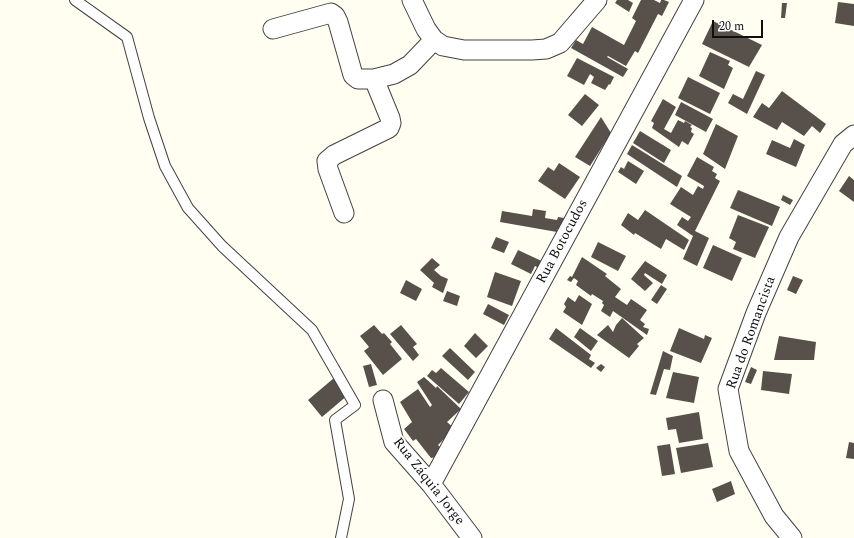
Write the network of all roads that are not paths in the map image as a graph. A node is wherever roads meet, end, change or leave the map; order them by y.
1 (75, 0) edge
2 (412, 0) edge
3 (597, 0) edge
4 (694, 0) edge
5 (273, 29) dead end
6 (434, 40) junction
7 (374, 79) junction
8 (854, 135) edge
9 (344, 213) dead end
10 (383, 400) dead end
11 (431, 484) junction
12 (341, 538) edge
13 (472, 538) edge
14 (792, 538) edge

1 - 12 lane
2 - 6 street
3 - 6 street
4 - 11 street, Rua Botocudos
5 - 7 street
6 - 7 street
7 - 9 street
8 - 14 street, Rua do Romancista
10 - 11 street, Rua Záquia Jorge
11 - 13 street, Rua Záquia Jorge

